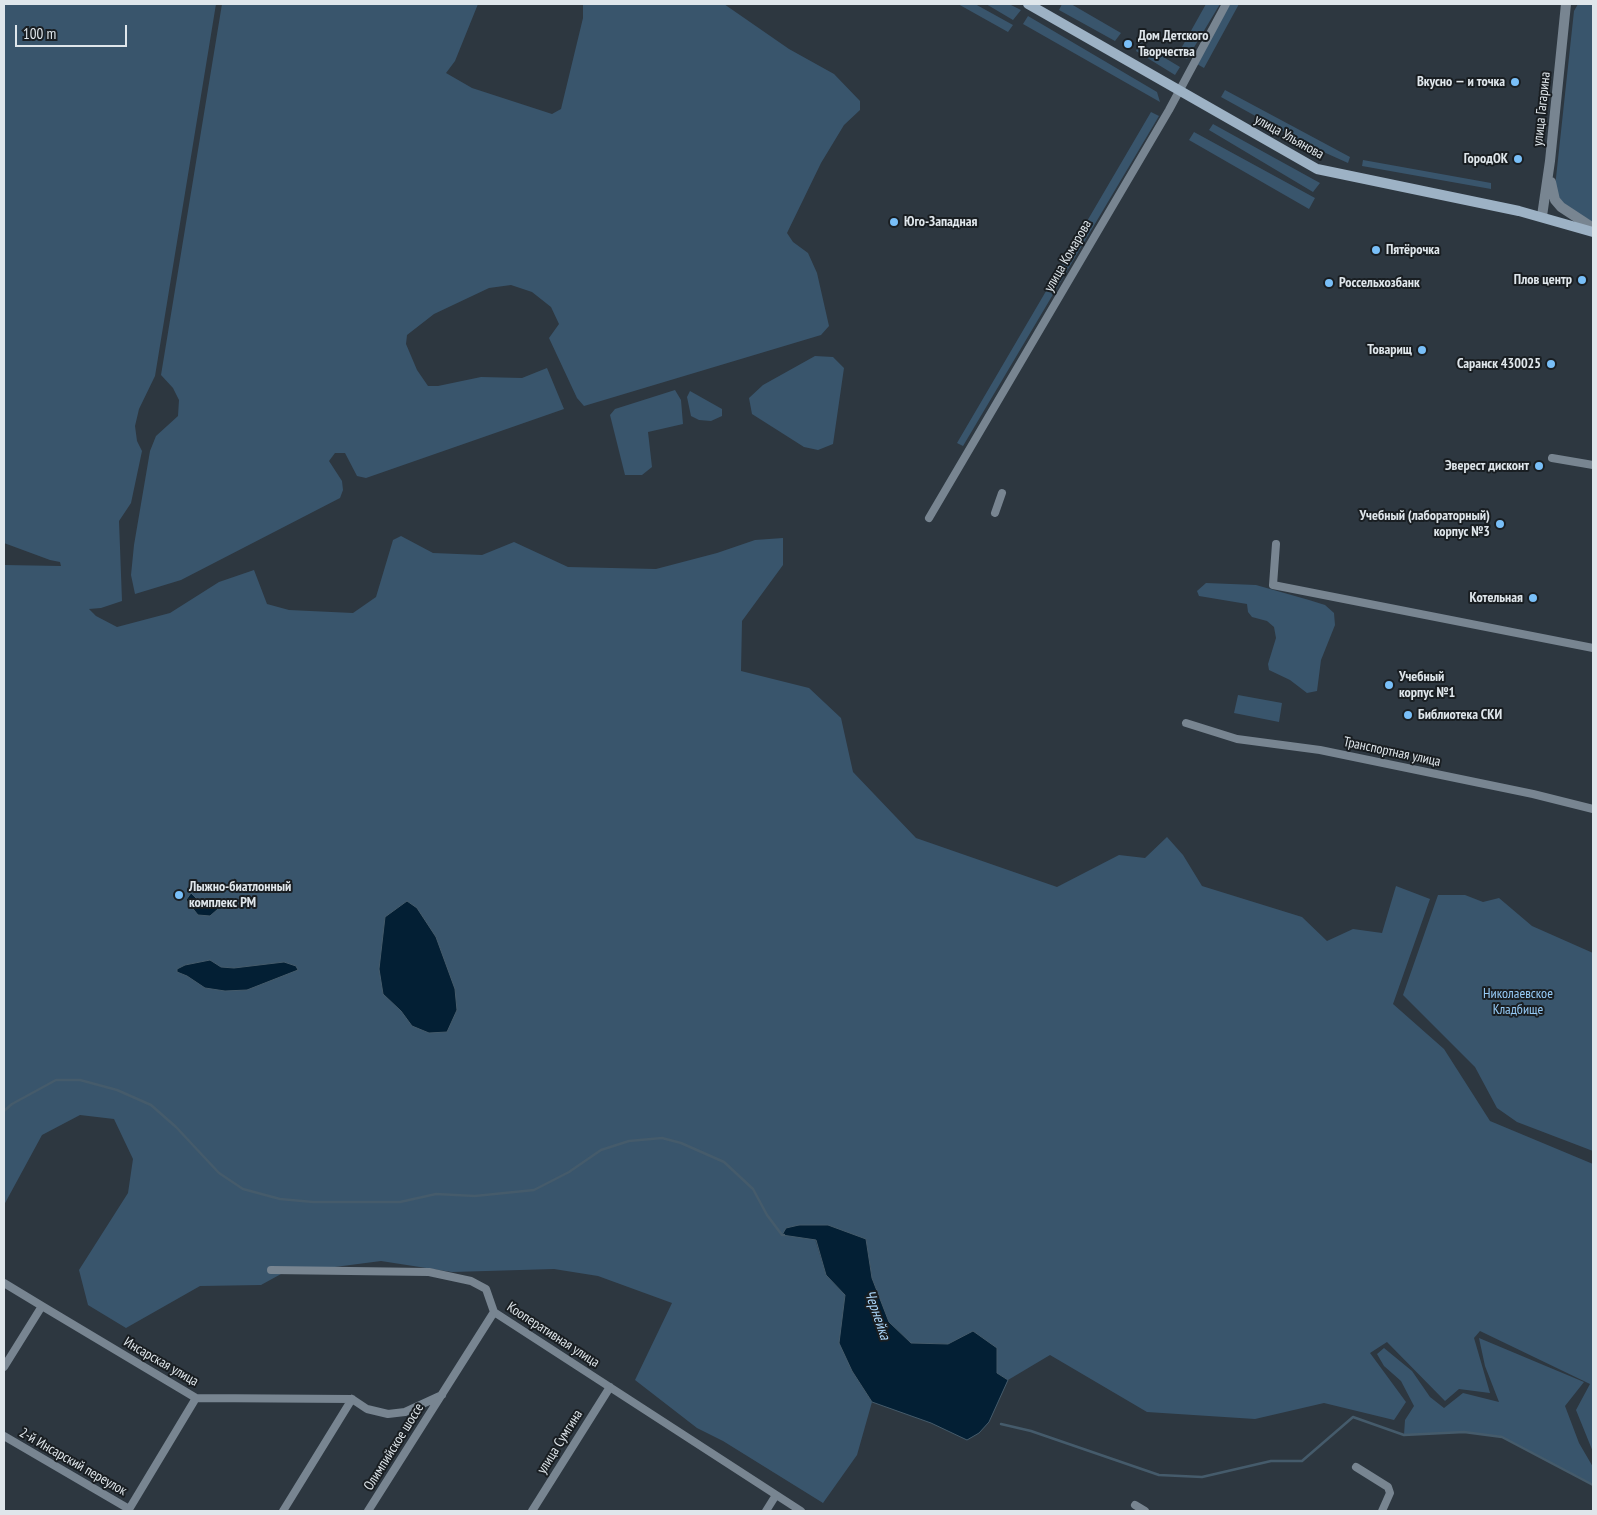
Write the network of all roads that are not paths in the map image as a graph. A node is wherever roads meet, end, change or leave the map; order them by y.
1 (1028, 4) edge
2 (1226, 4) edge
3 (1566, 4) edge
4 (1179, 90) junction
5 (1550, 161) junction
6 (1542, 216) junction
7 (1593, 228) edge
8 (1593, 232) edge
9 (1552, 458) dead end
10 (1593, 464) edge
11 (1002, 494) dead end
12 (995, 513) dead end
13 (929, 518) dead end
14 (1276, 544) dead end
15 (1593, 648) edge
16 (1186, 723) dead end
17 (1593, 809) edge
18 (271, 1270) dead end
19 (4, 1283) edge
20 (42, 1306) junction
21 (494, 1312) junction
22 (4, 1367) edge
23 (610, 1387) junction
24 (442, 1395) junction
25 (196, 1398) junction
26 (352, 1399) junction
27 (4, 1436) edge
28 (1356, 1467) dead end
29 (776, 1495) junction
30 (1135, 1505) dead end
31 (128, 1510) edge
32 (283, 1511) edge
33 (368, 1511) edge
34 (532, 1511) edge
35 (766, 1511) edge
36 (801, 1511) edge
37 (1145, 1511) edge
38 (1382, 1511) edge

1 - 4 main road, улица Ульянова
2 - 4 street, улица Комарова
3 - 5 street, улица Гагарина
4 - 6 main road, улица Ульянова
4 - 13 street, улица Комарова
5 - 6 street, улица Гагарина
5 - 7 street
6 - 8 main road, улица Ульянова
9 - 10 street
11 - 12 street
14 - 15 street
16 - 17 street, Транспортная улица
18 - 21 street, Кооперативная улица
19 - 20 street, Инсарская улица
20 - 22 street
20 - 25 street, Инсарская улица
21 - 23 street, Кооперативная улица
21 - 24 street, Олимпийское шоссе
23 - 29 street, Кооперативная улица
23 - 34 street, улица Сумгина
24 - 26 street
24 - 33 street, Олимпийское шоссе
25 - 26 street, Инсарская улица
25 - 31 street
26 - 32 street
27 - 31 street, 2-й Инсарский переулок
28 - 38 street
29 - 35 street
29 - 36 street, Кооперативная улица
30 - 37 street

